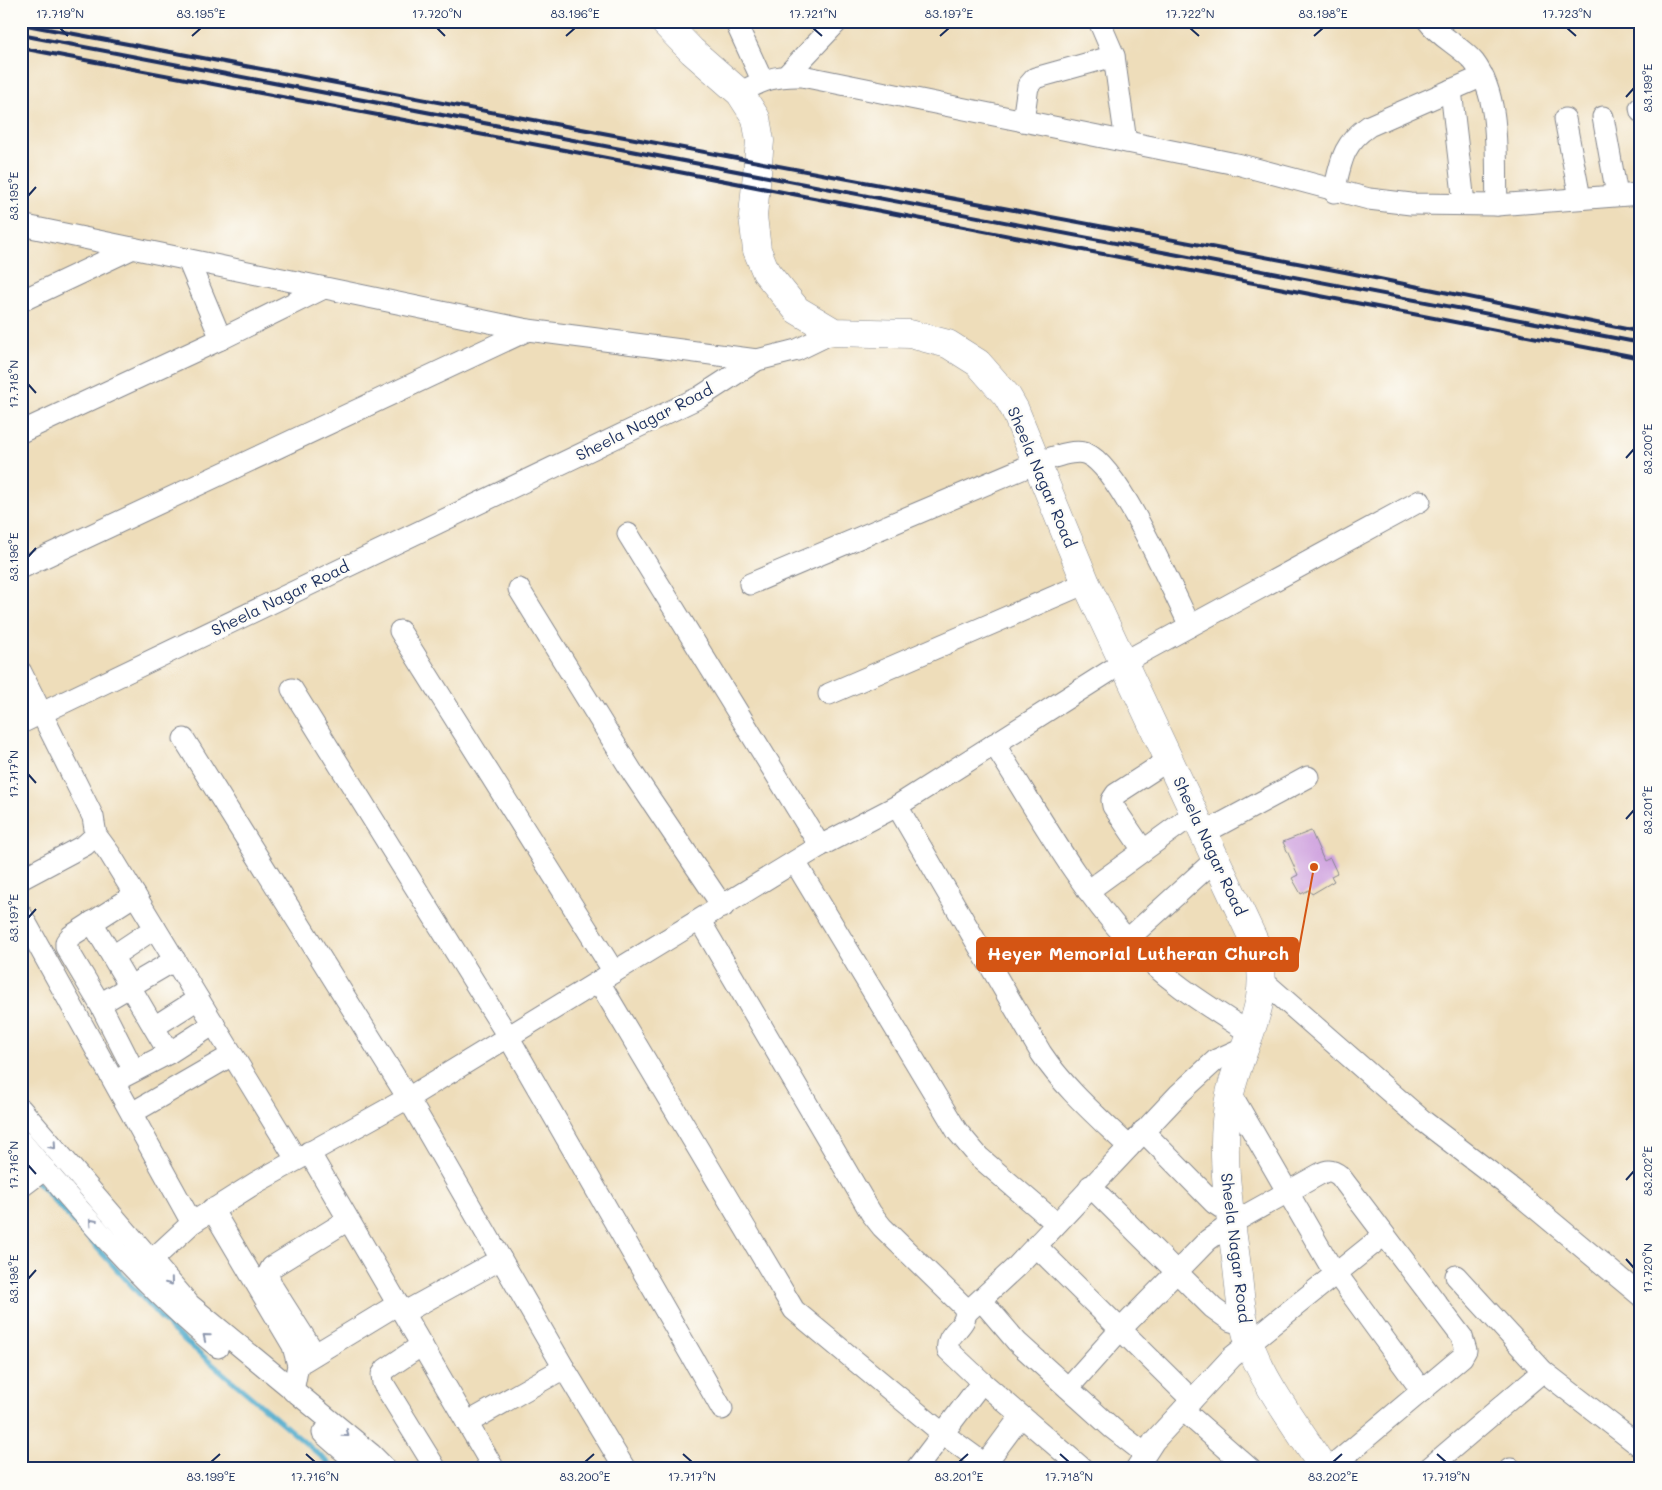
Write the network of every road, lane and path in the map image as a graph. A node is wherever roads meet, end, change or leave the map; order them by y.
1 (663, 21) edge
2 (735, 21) edge
3 (838, 21) edge
4 (1099, 21) edge
5 (1428, 21) edge
6 (1114, 56) junction
7 (787, 75) junction
8 (1482, 76) junction
9 (751, 87) junction
10 (1451, 90) junction
11 (1603, 117) dead end
12 (1565, 119) dead end
13 (1023, 121) junction
14 (1126, 142) junction
15 (1334, 192) junction
16 (1641, 194) edge
17 (1617, 195) junction
18 (1580, 198) junction
19 (1464, 203) junction
20 (1497, 204) junction
21 (21, 225) edge
22 (133, 248) junction
23 (188, 260) junction
24 (322, 289) junction
25 (21, 301) edge
26 (528, 330) junction
27 (834, 332) junction
28 (221, 339) junction
29 (756, 360) junction
30 (21, 432) edge
31 (1036, 463) junction
32 (1420, 501) dead end
33 (628, 534) dead end
34 (21, 568) edge
35 (1086, 583) junction
36 (750, 584) dead end
37 (519, 589) dead end
38 (1190, 626) junction
39 (400, 631) dead end
40 (1124, 662) junction
41 (21, 672) edge
42 (292, 689) dead end
43 (829, 694) dead end
44 (41, 713) junction
45 (21, 723) edge
46 (184, 738) dead end
47 (994, 744) junction
48 (1170, 759) junction
49 (1308, 777) dead end
50 (897, 806) junction
51 (1199, 823) junction
52 (96, 835) junction
53 (820, 846) junction
54 (1143, 850) junction
55 (1216, 859) junction
56 (795, 862) junction
57 (21, 879) edge
58 (1088, 891) junction
59 (135, 895) junction
60 (723, 907) junction
61 (21, 914) edge
62 (700, 921) junction
63 (92, 922) junction
64 (155, 928) junction
65 (1127, 940) junction
66 (113, 956) junction
67 (174, 960) junction
68 (606, 977) junction
69 (1263, 981) junction
70 (130, 986) junction
71 (198, 999) junction
72 (100, 1004) junction
73 (214, 1024) junction
74 (154, 1026) junction
75 (509, 1038) junction
76 (1248, 1040) junction
77 (169, 1053) junction
78 (232, 1054) junction
79 (134, 1071) junction
80 (113, 1082) junction
81 (1230, 1092) junction
82 (408, 1098) junction
83 (21, 1109) edge
84 (132, 1113) junction
85 (1136, 1139) junction
86 (21, 1141) edge
87 (302, 1156) junction
88 (33, 1178) edge
89 (1090, 1186) junction
90 (1288, 1193) junction
91 (212, 1209) junction
92 (1231, 1219) junction
93 (348, 1220) junction
94 (192, 1222) junction
95 (1056, 1223) junction
96 (1384, 1234) junction
97 (1036, 1246) junction
98 (501, 1259) junction
99 (145, 1267) junction
100 (1177, 1272) junction
101 (1335, 1273) junction
102 (1456, 1276) dead end
103 (1641, 1296) edge
104 (974, 1307) junction
105 (401, 1309) junction
106 (1120, 1330) junction
107 (1247, 1333) junction
108 (422, 1345) junction
109 (307, 1360) junction
110 (564, 1368) junction
111 (1543, 1371) junction
112 (982, 1382) junction
113 (1068, 1388) junction
114 (293, 1391) junction
115 (1422, 1391) junction
116 (1187, 1405) junction
117 (722, 1409) dead end
118 (1021, 1416) junction
119 (467, 1423) junction
120 (942, 1433) junction
121 (1641, 1447) edge
122 (1140, 1461) edge
123 (358, 1467) edge
124 (986, 1467) edge
125 (386, 1469) edge
126 (436, 1469) edge
127 (494, 1469) edge
128 (625, 1469) edge
129 (916, 1469) edge
130 (1083, 1469) edge
131 (1250, 1469) edge
132 (1324, 1469) edge
133 (1329, 1469) edge
134 (1428, 1469) edge

1 - 9 main road
2 - 9 street
3 - 7 street
4 - 6 street
5 - 8 street
6 - 13 street
6 - 14 street
7 - 9 street
7 - 13 street
8 - 10 street
8 - 20 street
9 - 27 main road
10 - 15 street
10 - 19 street
11 - 17 street
12 - 18 street
13 - 14 street
14 - 15 street
15 - 19 street
16 - 17 street
17 - 18 street
18 - 20 street
19 - 20 street
21 - 22 street
22 - 23 street
22 - 25 street
23 - 24 street
23 - 28 street
24 - 26 street
24 - 28 street
26 - 29 street
26 - 34 street
27 - 29 street, Sheela Nagar Road
27 - 31 main road, Sheela Nagar Road
28 - 30 street
29 - 44 street, Sheela Nagar Road
31 - 35 main road, Sheela Nagar Road
31 - 36 street
31 - 38 street
32 - 38 street
33 - 53 street
35 - 40 main road, Sheela Nagar Road
35 - 43 street
37 - 60 street
38 - 40 street
39 - 68 street
40 - 47 street
40 - 48 main road, Sheela Nagar Road
41 - 44 street
42 - 75 street
44 - 45 street, Sheela Nagar Road
44 - 52 street
46 - 82 street
47 - 50 street
47 - 58 street
48 - 51 main road, Sheela Nagar Road
48 - 54 street
49 - 51 street
50 - 53 street
50 - 85 street
51 - 54 street
51 - 55 main road, Sheela Nagar Road
52 - 57 street
52 - 59 street
53 - 56 street
54 - 58 street
55 - 65 street
55 - 69 main road, Sheela Nagar Road
56 - 60 street
56 - 95 street
58 - 65 street
59 - 63 street
59 - 64 street
60 - 62 street
61 - 80 street
62 - 68 street
62 - 104 street
63 - 66 street
63 - 72 street
64 - 66 street
64 - 67 street
65 - 76 street
66 - 70 street
67 - 70 street
67 - 71 street
68 - 75 street
68 - 120 street
69 - 76 main road, Sheela Nagar Road
69 - 103 street
70 - 72 street
70 - 74 street
71 - 73 street
71 - 74 street
72 - 79 street
73 - 77 street
73 - 78 street
74 - 77 street
75 - 82 street
75 - 117 street
76 - 81 main road, Sheela Nagar Road
76 - 85 street
77 - 79 street
78 - 84 street
78 - 87 street
79 - 80 street
80 - 84 street
81 - 90 street
81 - 92 main road, Sheela Nagar Road
82 - 87 street
82 - 98 street
83 -> 99 street
84 - 94 street
85 - 89 street
85 - 92 street
86 - 88 street
87 - 91 street
87 - 93 street
99 -> 88 street
89 - 95 street
89 - 100 street
90 - 92 street
90 - 96 street
90 - 101 street
91 - 94 street
91 - 109 street
92 - 100 street
92 - 107 main road, Sheela Nagar Road
93 - 105 street
93 - 109 street
94 - 99 street
95 - 97 street
96 - 101 street
96 - 115 street
97 - 104 street
97 - 106 street
98 - 105 street
98 - 110 street
99 -> 114 street
123 -> 99 street
100 - 106 street
100 - 107 street
101 - 107 street
101 - 115 street
102 - 111 street
104 - 112 street
104 - 113 street
105 - 108 street
105 - 109 street
106 - 113 street
106 - 116 street
107 - 116 street
107 - 132 main road, Sheela Nagar Road
108 - 119 street
108 - 126 street
109 - 114 street
110 - 119 street
110 - 128 street
111 - 121 street
111 - 134 street
112 - 118 street
112 - 120 street
113 - 122 street
114 -> 125 street
115 - 133 street
116 - 122 street
116 - 131 street
118 - 124 street
118 - 130 street
119 - 127 street
120 - 124 street
120 - 129 street

